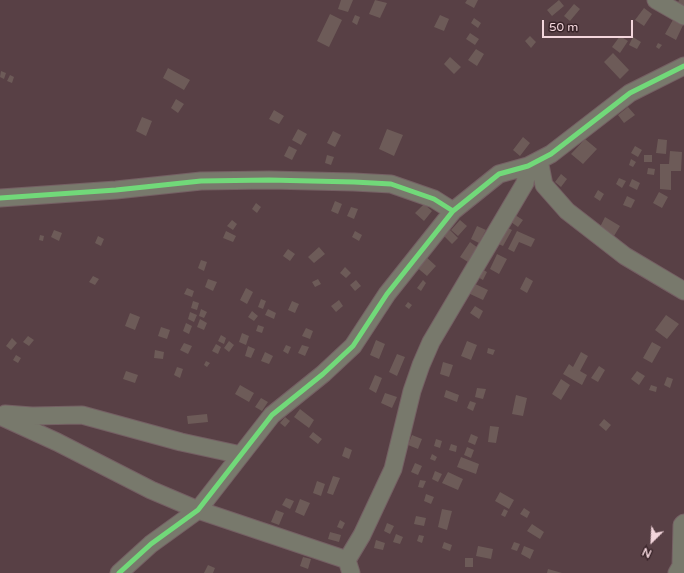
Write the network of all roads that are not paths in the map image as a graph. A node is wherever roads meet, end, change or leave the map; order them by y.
1 (656, 0) edge
2 (684, 16) edge
3 (684, 66) edge
4 (533, 163) junction
5 (0, 198) edge
6 (453, 211) junction
7 (684, 292) edge
8 (0, 415) edge
9 (241, 455) junction
10 (198, 510) junction
11 (684, 523) edge
12 (349, 567) edge
13 (119, 573) edge
14 (677, 573) edge

1 - 2 street
3 - 4 street
4 - 6 street
4 - 7 street
4 - 12 street
5 - 6 street
6 - 9 street
8 - 9 street
8 - 10 street
9 - 10 street
10 - 12 street
10 - 13 street
11 - 14 street

